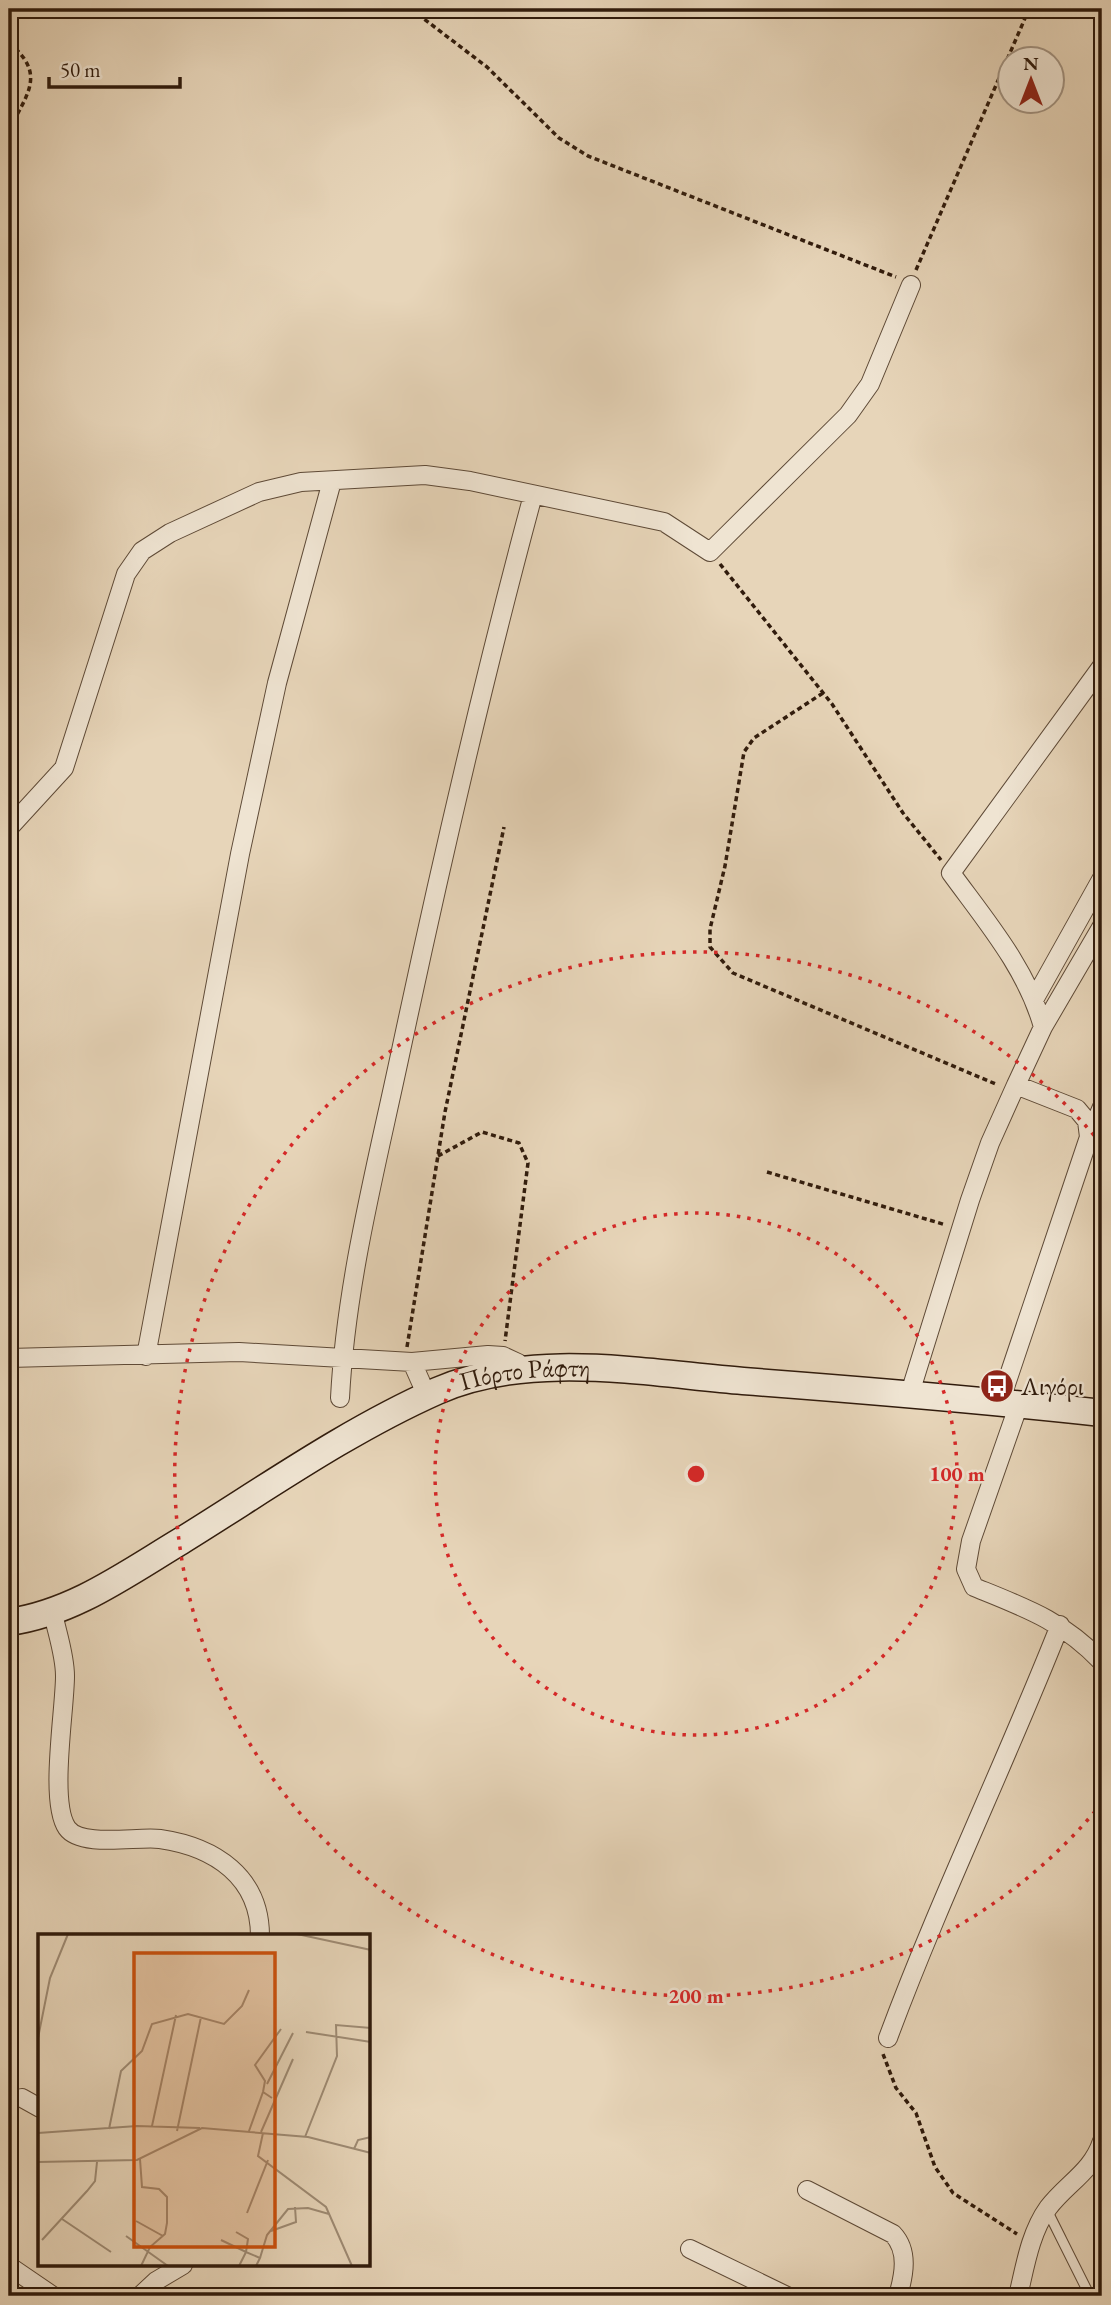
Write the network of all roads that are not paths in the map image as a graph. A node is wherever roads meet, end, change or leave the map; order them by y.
1 (911, 285) road end
2 (332, 481) junction
3 (533, 495) junction
4 (1102, 666) edge
5 (9, 828) edge
6 (1102, 878) edge
7 (1102, 926) edge
8 (1035, 998) junction
9 (1043, 1027) junction
10 (1014, 1088) junction
11 (1102, 1107) edge
12 (1089, 1137) junction
13 (146, 1356) junction
14 (342, 1356) junction
15 (9, 1358) edge
16 (412, 1362) junction
17 (525, 1371) junction
18 (910, 1393) junction
19 (427, 1396) junction
20 (340, 1398) dead end
21 (1009, 1403) junction
22 (1102, 1413) edge
23 (53, 1613) junction
24 (9, 1622) edge
25 (1060, 1625) junction
26 (1102, 1662) edge
27 (260, 1934) edge
28 (888, 2038) road end
29 (22, 2098) dead end
30 (38, 2107) edge
31 (1102, 2141) edge
32 (1102, 2171) edge
33 (1077, 2181) junction
34 (807, 2190) dead end
35 (1047, 2210) junction
36 (690, 2249) dead end
37 (9, 2266) edge
38 (181, 2266) edge
39 (53, 2296) edge
40 (140, 2296) edge
41 (787, 2296) edge
42 (898, 2296) edge
43 (1018, 2296) edge
44 (1090, 2296) edge

1 - 3 street
2 - 3 street
2 - 5 street
2 - 13 street
3 - 14 street
4 - 8 street
6 - 8 street
7 - 9 street
8 - 9 street
9 - 10 street
10 - 12 street
10 - 18 street
11 - 12 street
12 - 21 street
13 - 14 street
13 - 15 street
14 - 16 street
14 - 20 street
16 - 17 street
16 - 19 street
17 - 18 main road, Πόρτο Ράφτη
17 - 19 main road, Πόρτο Ράφτη
18 - 21 main road, Πόρτο Ράφτη
19 - 23 main road, Πόρτο Ράφτη
21 - 22 main road, Πόρτο Ράφτη
21 - 25 street
23 - 24 main road, Πόρτο Ράφτη
23 - 27 street
25 - 26 street
25 - 28 street
29 - 30 street
31 - 33 street
32 - 33 street
33 - 35 street
34 - 42 street
35 - 43 street
35 - 44 lane
36 - 41 street
37 - 39 street
38 - 40 street

